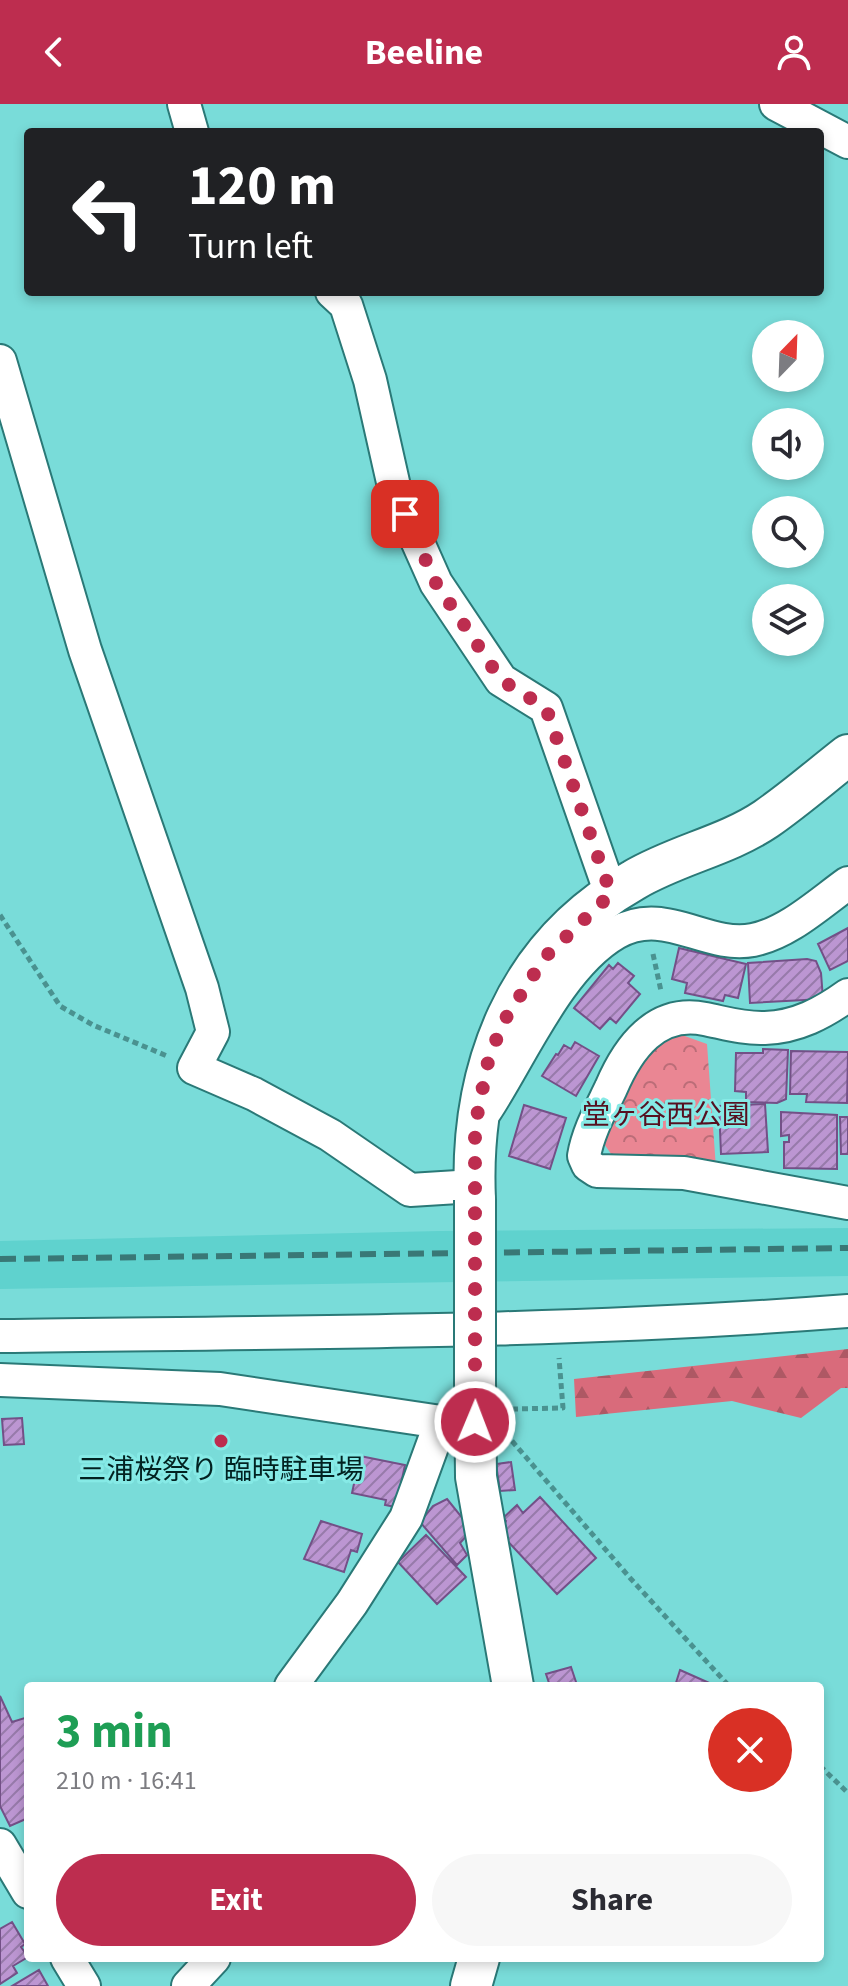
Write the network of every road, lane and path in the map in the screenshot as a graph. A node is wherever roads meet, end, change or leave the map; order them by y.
1 (184, 104) edge
2 (776, 104) edge
3 (191, 128) edge
4 (821, 128) edge
5 (824, 129) edge
6 (848, 142) edge
7 (336, 296) edge
8 (0, 361) edge
9 (848, 755) edge
10 (848, 883) edge
11 (611, 894) junction
12 (0, 915) edge
13 (646, 922) junction
14 (848, 995) edge
15 (668, 1020) junction
16 (194, 1068) junction
17 (475, 1126) junction
18 (474, 1193) junction
19 (848, 1203) edge
20 (848, 1311) edge
21 (0, 1336) edge
22 (558, 1351) dead end
23 (0, 1380) edge
24 (466, 1409) junction
25 (294, 1682) edge
26 (512, 1682) edge
27 (725, 1682) edge
28 (824, 1770) edge
29 (848, 1793) edge
30 (0, 1845) edge
31 (24, 1885) edge
32 (69, 1962) edge
33 (210, 1962) edge
34 (478, 1962) edge
35 (84, 1986) edge
36 (188, 1986) edge
37 (471, 1986) edge

1 - 3 street
2 - 4 street
5 - 6 street
7 - 11 street
8 - 16 street
9 - 11 street
10 - 13 street
11 - 17 street
12 - 16 path
13 - 15 path
13 - 17 street
14 - 15 street
15 - 19 street
16 - 18 street
17 - 18 street
18 - 24 street, bridge
20 - 21 street
22 - 24 path
23 - 24 street
24 - 25 street
24 - 26 street
24 - 27 path
28 - 29 path
30 - 31 street
32 - 35 street
33 - 36 street
34 - 37 street

